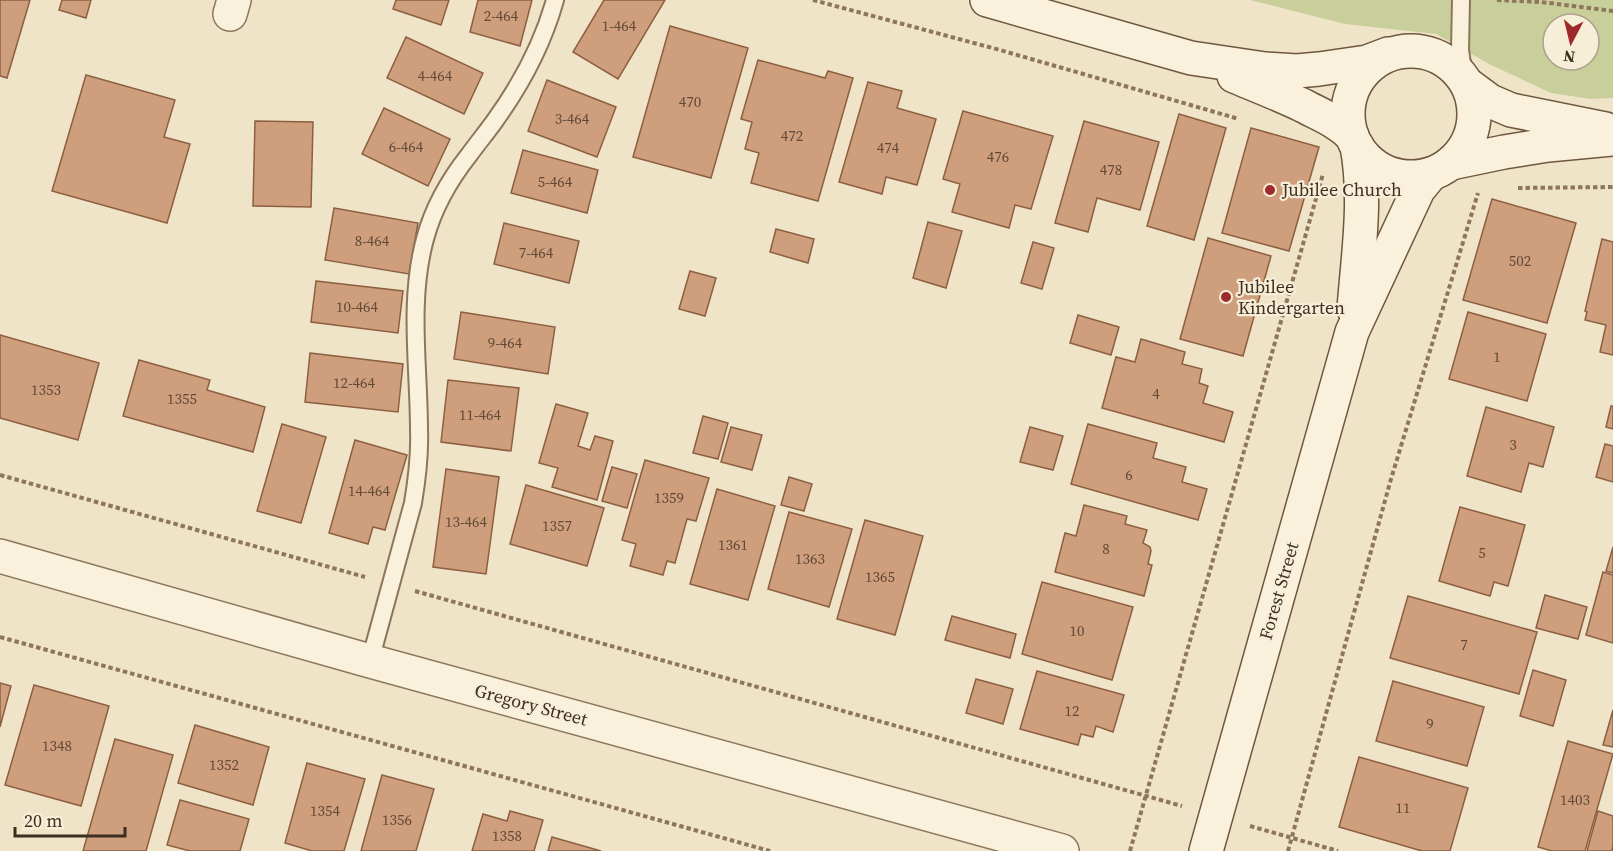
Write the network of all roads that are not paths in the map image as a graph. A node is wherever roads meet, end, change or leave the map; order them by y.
1 (555, 0) edge
2 (987, 0) edge
3 (1461, 0) edge
4 (1388, 54) junction
5 (1191, 58) junction
6 (1465, 80) junction
7 (1613, 131) edge
8 (1613, 139) edge
9 (1355, 141) junction
10 (1441, 168) junction
11 (1352, 332) junction
12 (0, 556) edge
13 (370, 661) junction
14 (1062, 851) edge
15 (1206, 851) edge

1 - 13 lane
2 - 5 street
3 - 6 lane
4 - 5 street
4 - 6 street
4 - 9 street
5 - 9 street
6 - 7 street
6 - 10 street
8 - 10 street
9 - 10 street
9 - 11 street, Forest Street
10 - 11 street, Forest Street
11 - 15 street, Forest Street
12 - 13 street, Gregory Street
13 - 14 street, Gregory Street

